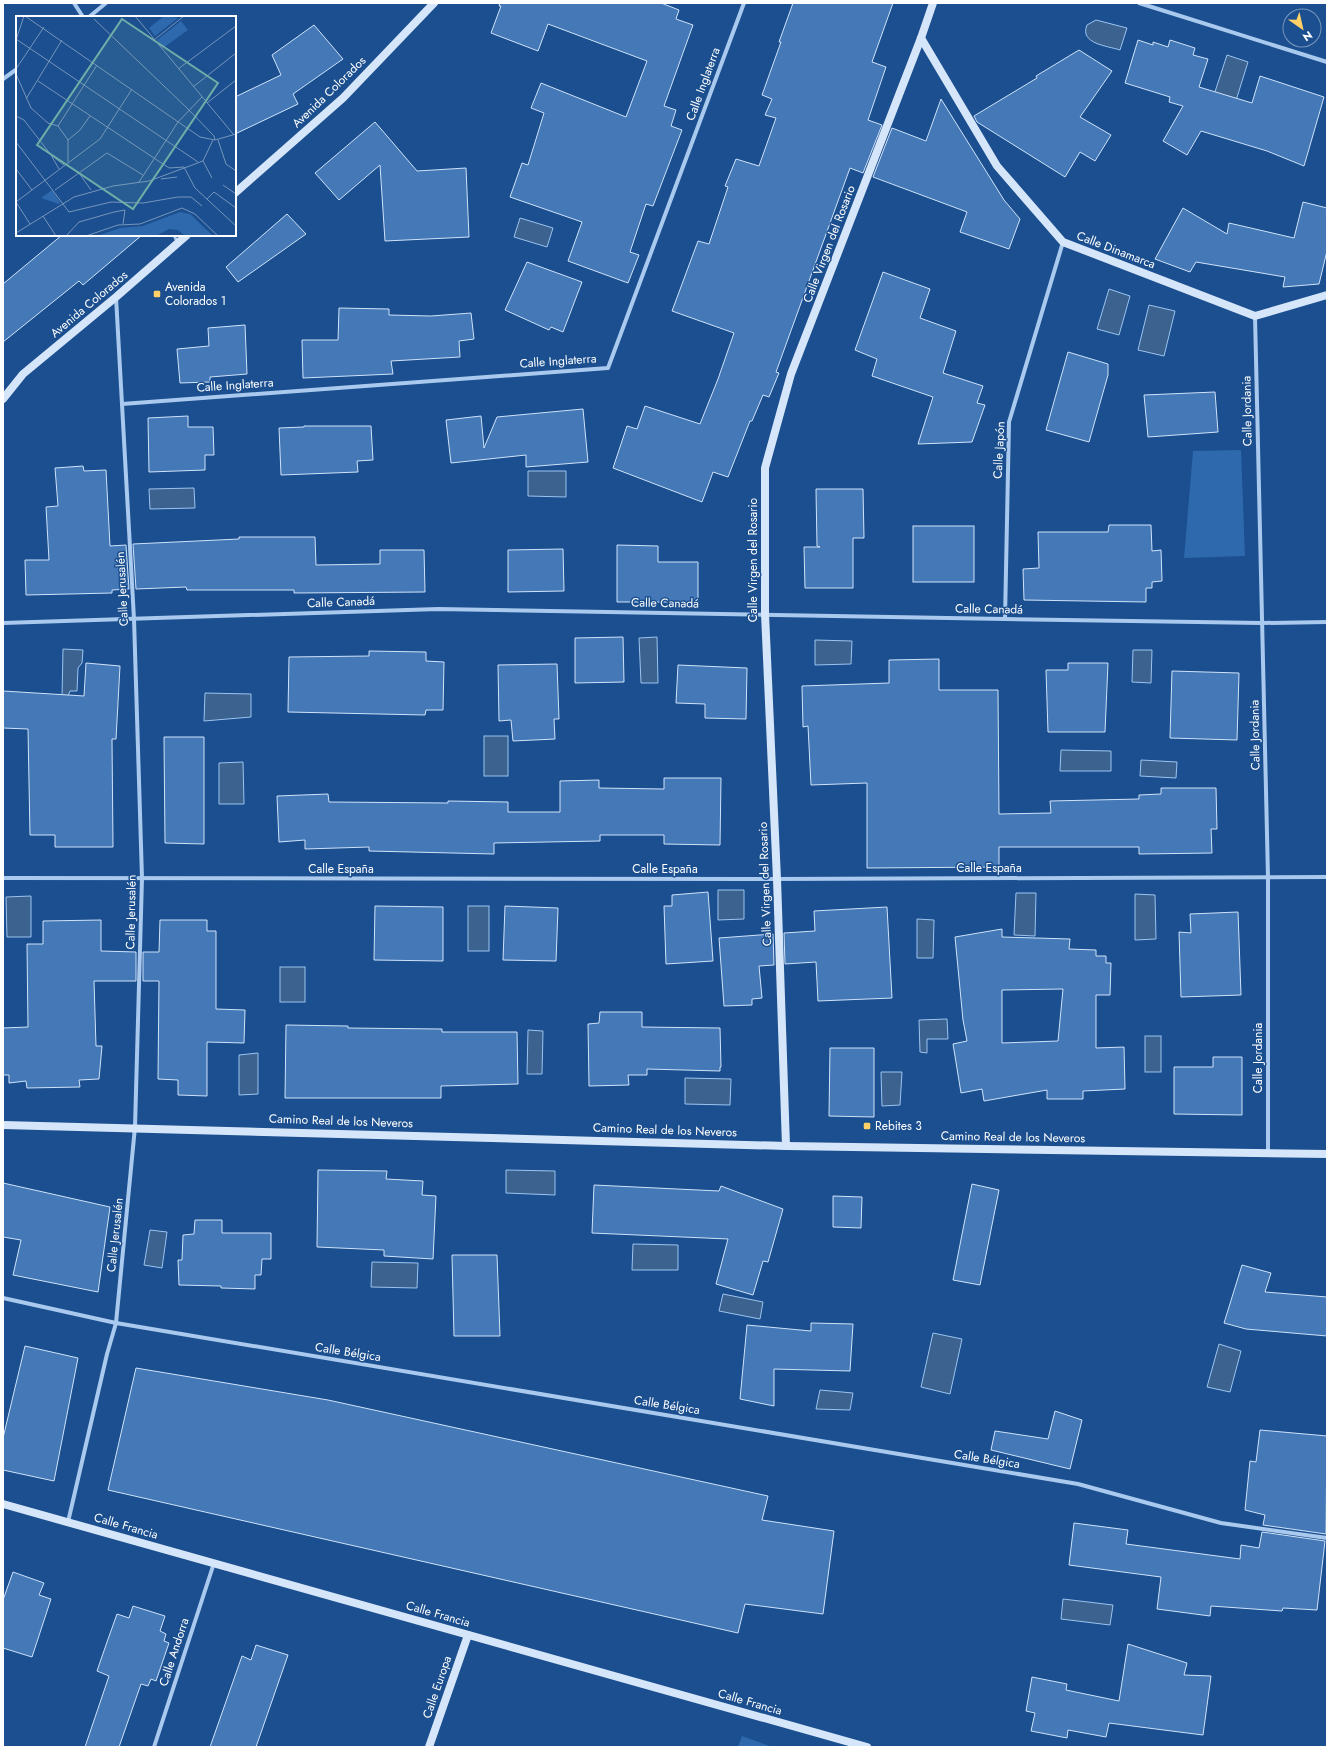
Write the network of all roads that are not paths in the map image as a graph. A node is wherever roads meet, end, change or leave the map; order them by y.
1 (74, 3) edge
2 (106, 3) edge
3 (434, 3) edge
4 (744, 3) edge
5 (933, 3) edge
6 (1139, 3) edge
7 (82, 16) edge
8 (90, 16) edge
9 (921, 38) junction
10 (1327, 62) edge
11 (16, 70) edge
12 (3, 79) edge
13 (236, 192) edge
14 (174, 236) edge
15 (186, 236) edge
16 (1063, 242) junction
17 (178, 243) junction
18 (1327, 295) edge
19 (116, 297) junction
20 (1255, 316) junction
21 (23, 374) junction
22 (3, 393) edge
23 (3, 399) edge
24 (122, 404) junction
25 (765, 614) junction
26 (134, 619) junction
27 (1005, 619) junction
28 (1327, 622) edge
29 (3, 623) edge
30 (1262, 623) junction
31 (1268, 877) junction
32 (1327, 877) edge
33 (3, 878) edge
34 (142, 878) junction
35 (777, 879) junction
36 (3, 1125) edge
37 (136, 1128) junction
38 (786, 1146) junction
39 (1268, 1152) junction
40 (1327, 1154) edge
41 (3, 1298) edge
42 (116, 1323) junction
43 (3, 1504) edge
44 (68, 1522) junction
45 (1327, 1538) edge
46 (214, 1563) junction
47 (468, 1635) junction
48 (154, 1747) edge
49 (429, 1747) edge
50 (867, 1747) edge

1 - 7 street
2 - 8 street
3 - 13 street, Avenida Colorados
4 - 24 street, Calle Inglaterra
5 - 9 street, Calle Virgen del Rosario
6 - 10 street
9 - 16 street, Calle Dinamarca
9 - 25 street, Calle Virgen del Rosario
11 - 12 street
14 - 17 lane
15 - 17 street, Avenida Colorados
16 - 20 street, Calle Dinamarca
16 - 27 street, Calle Japón
17 - 19 street, Avenida Colorados
18 - 20 street
19 - 21 street, Avenida Colorados
19 - 24 street, Calle Jerusalén
20 - 30 street, Calle Jordania
21 - 22 street, Avenida Colorados
21 - 23 street, Avenida Colorados
24 - 26 street, Calle Jerusalén
25 - 26 street, Calle Canadá
25 - 27 street, Calle Canadá
25 - 35 street, Calle Virgen del Rosario
26 - 29 street, Calle Canadá
26 - 34 street, Calle Jerusalén
27 - 30 street, Calle Canadá
28 - 30 street, Calle Canadá
30 - 31 street, Calle Jordania
31 - 32 street, Calle España
31 - 35 street, Calle España
31 - 39 street, Calle Jordania
33 - 34 street, Calle España
34 - 35 street, Calle España
34 - 37 street, Calle Jerusalén
35 - 38 street, Calle Virgen del Rosario
36 - 37 street, Camino Real de los Neveros
37 - 38 street, Camino Real de los Neveros
37 - 42 street, Calle Jerusalén
38 - 39 street, Camino Real de los Neveros
39 - 40 street, Camino Real de los Neveros
41 - 42 street, Calle Bélgica
42 - 44 street, Calle Jerusalén
42 - 45 street, Calle Bélgica
43 - 44 street, Calle Francia
44 - 46 street, Calle Francia
46 - 47 street, Calle Francia
46 - 48 street, Calle Andorra
47 - 49 street, Calle Europa
47 - 50 street, Calle Francia

